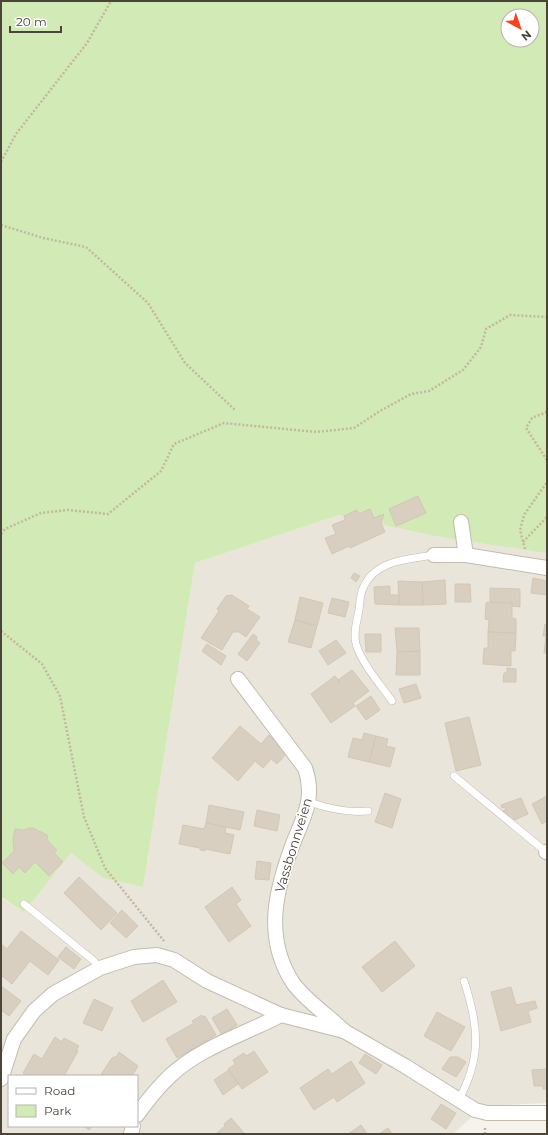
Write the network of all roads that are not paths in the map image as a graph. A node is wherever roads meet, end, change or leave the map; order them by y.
1 (461, 522) dead end
2 (434, 555) joint
3 (466, 555) junction
4 (547, 568) edge
5 (238, 679) dead end
6 (392, 701) dead end
7 (454, 776) dead end
8 (309, 802) junction
9 (368, 811) dead end
10 (546, 852) edge
11 (24, 904) dead end
12 (100, 968) junction
13 (464, 981) dead end
14 (281, 1015) junction
15 (344, 1032) junction
16 (1, 1079) edge
17 (458, 1101) junction
18 (547, 1113) edge
19 (138, 1114) edge

1 - 3 street
2 - 3 street
2 - 6 lane
3 - 4 street
5 - 8 street, Vassbonnveien
7 - 10 lane
8 - 9 lane
8 - 15 street, Vassbonnveien
11 - 12 lane
12 - 14 street, Vassbonnveien
12 - 16 street, Vassbonnveien
13 - 17 lane
14 - 15 street, Vassbonnveien
14 - 19 street
15 - 17 street, Vassbonnveien
17 - 18 street, Vassbonnveien

